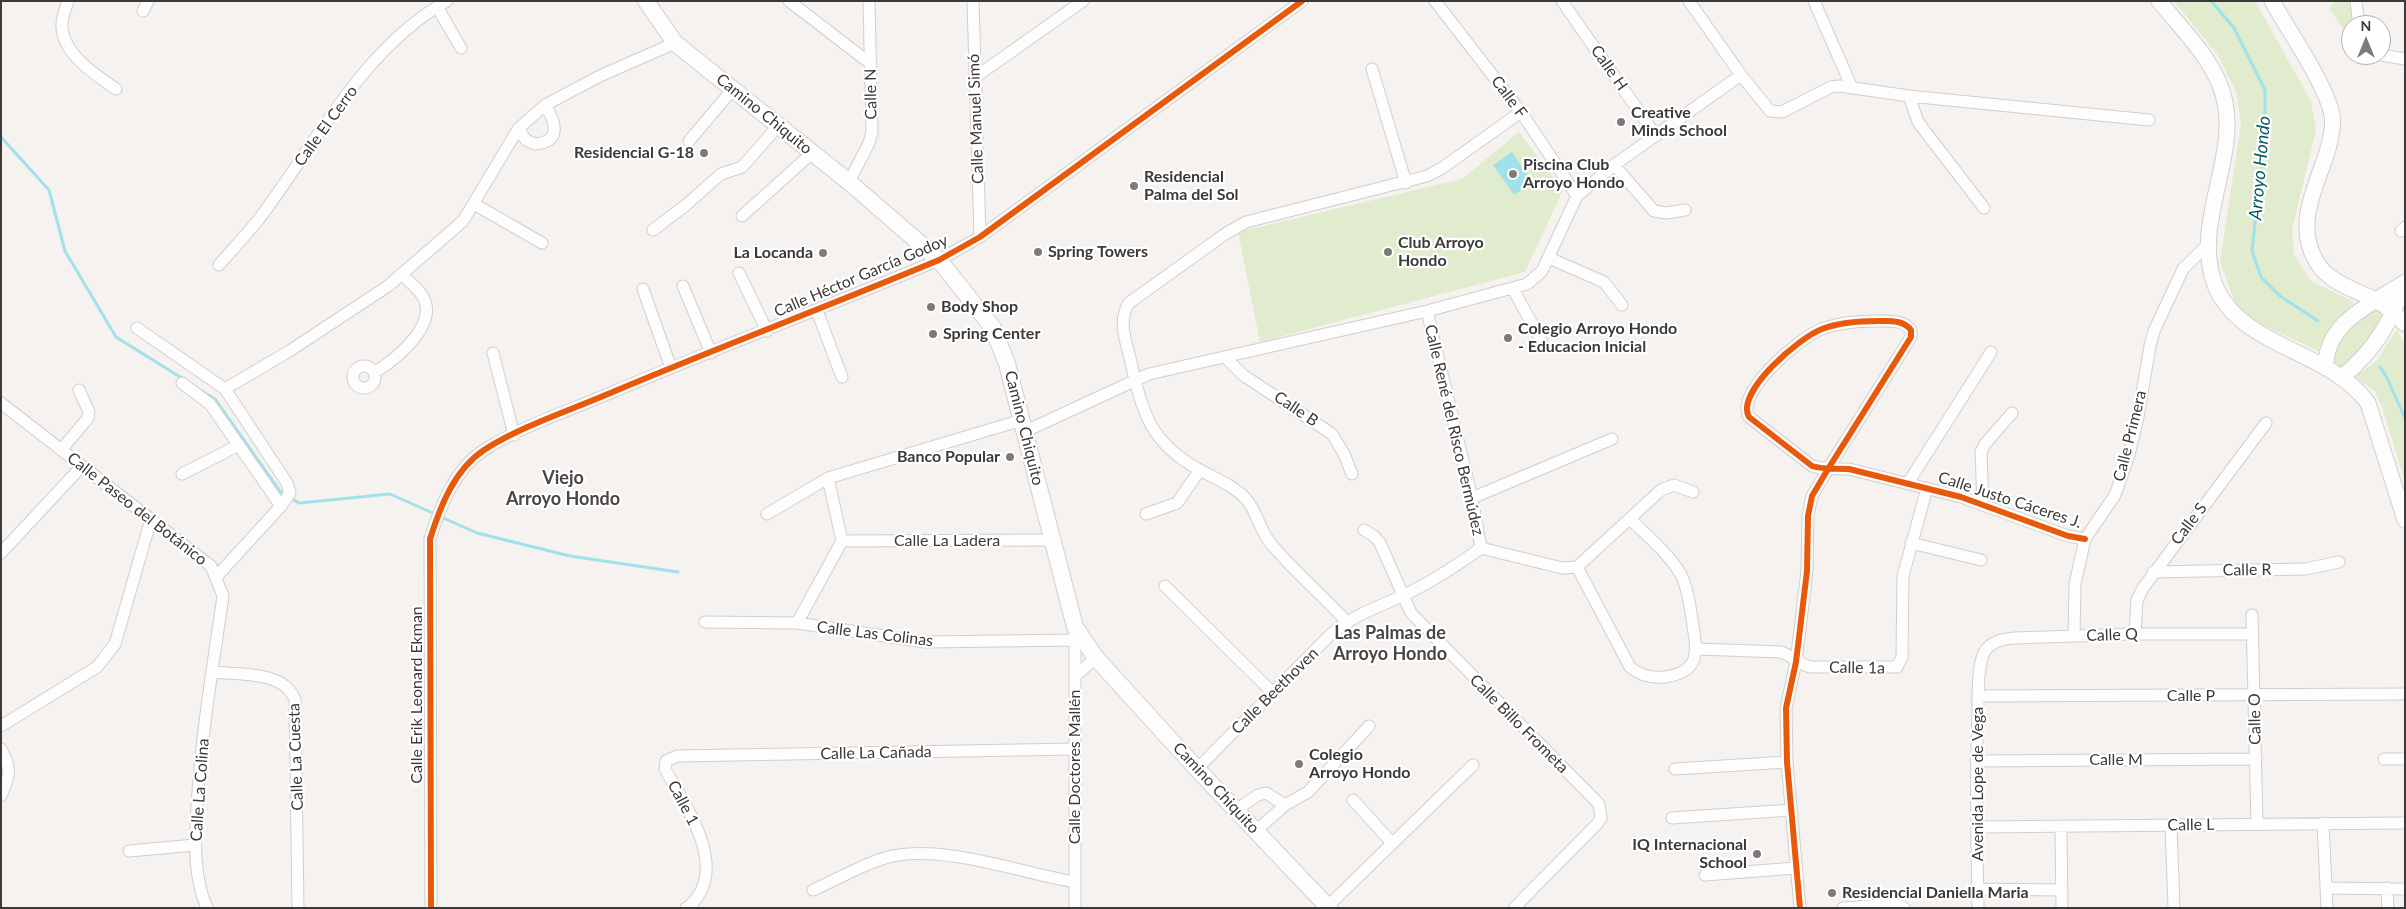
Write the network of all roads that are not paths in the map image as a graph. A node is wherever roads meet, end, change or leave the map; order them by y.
1 (68, 1) edge
2 (646, 1) edge
3 (789, 1) edge
4 (869, 1) edge
5 (973, 1) edge
6 (1083, 1) edge
7 (1302, 1) edge
8 (1436, 1) edge
9 (1562, 1) edge
10 (1690, 1) edge
11 (1814, 1) edge
12 (2159, 1) edge
13 (2272, 1) edge
14 (2356, 1) edge
15 (442, 4) edge
16 (2358, 15) edge
17 (675, 43) junction
18 (461, 48) dead end
19 (2391, 56) edge
20 (2405, 59) edge
21 (871, 64) junction
22 (1372, 68) dead end
23 (1741, 75) junction
24 (974, 78) junction
25 (1852, 88) junction
26 (116, 89) dead end
27 (733, 89) junction
28 (1910, 96) junction
29 (545, 106) junction
30 (1521, 112) junction
31 (2149, 120) dead end
32 (778, 126) junction
33 (518, 129) junction
34 (1656, 136) junction
35 (689, 142) dead end
36 (812, 153) junction
37 (1614, 165) junction
38 (849, 182) junction
39 (1406, 183) junction
40 (1577, 196) junction
41 (474, 204) junction
42 (1984, 208) dead end
43 (1686, 210) dead end
44 (742, 216) dead end
45 (653, 230) dead end
46 (980, 237) junction
47 (542, 242) dead end
48 (2209, 243) junction
49 (1549, 258) junction
50 (938, 260) junction
51 (219, 265) dead end
52 (739, 273) dead end
53 (401, 274) junction
54 (2405, 282) edge
55 (683, 286) dead end
56 (644, 289) dead end
57 (1513, 290) junction
58 (2376, 300) junction
59 (1622, 305) dead end
60 (818, 310) junction
61 (1427, 311) junction
62 (2394, 312) junction
63 (2405, 324) edge
64 (137, 328) dead end
65 (767, 331) junction
66 (1542, 342) dead end
67 (711, 352) junction
68 (1991, 352) dead end
69 (493, 353) dead end
70 (1225, 358) junction
71 (671, 368) junction
72 (2326, 368) junction
73 (375, 372) dead end
74 (842, 377) dead end
75 (2342, 377) junction
76 (1135, 379) junction
77 (182, 383) dead end
78 (225, 389) junction
79 (79, 390) dead end
80 (1, 403) edge
81 (2012, 414) dead end
82 (2266, 423) dead end
83 (1024, 425) junction
84 (514, 434) junction
85 (1612, 440) dead end
86 (239, 445) junction
87 (61, 450) junction
88 (82, 466) junction
89 (1828, 469) junction
90 (1200, 470) junction
91 (182, 474) dead end
92 (1352, 474) dead end
93 (828, 478) junction
94 (1908, 483) junction
95 (452, 486) joint
96 (1927, 488) junction
97 (1693, 492) dead end
98 (1472, 498) junction
99 (1983, 504) junction
100 (281, 506) junction
101 (767, 514) dead end
102 (1146, 514) dead end
103 (151, 518) junction
104 (1630, 519) junction
105 (2405, 520) edge
106 (1364, 530) dead end
107 (2085, 539) junction
108 (1052, 540) junction
109 (842, 541) junction
110 (1911, 543) junction
111 (1481, 548) junction
112 (1, 553) edge
113 (1982, 560) dead end
114 (2339, 562) dead end
115 (1577, 567) junction
116 (2153, 572) junction
117 (217, 576) junction
118 (1164, 586) dead end
119 (1403, 595) junction
120 (2252, 614) dead end
121 (1346, 621) junction
122 (705, 622) dead end
123 (797, 623) junction
124 (1075, 633) junction
125 (2135, 634) junction
126 (2253, 634) junction
127 (2074, 636) junction
128 (1697, 649) junction
129 (1096, 658) junction
130 (1982, 660) joint
131 (1796, 662) junction
132 (212, 672) junction
133 (1075, 676) junction
134 (1273, 693) junction
135 (2405, 694) edge
136 (1978, 696) junction
137 (2254, 696) junction
138 (1, 726) edge
139 (1369, 726) dead end
140 (1, 749) edge
141 (1075, 749) junction
142 (676, 756) joint
143 (2256, 759) junction
144 (2384, 759) dead end
145 (2405, 759) edge
146 (1976, 761) junction
147 (1787, 762) junction
148 (1473, 765) dead end
149 (1197, 769) junction
150 (1675, 769) dead end
151 (1, 796) edge
152 (1352, 800) dead end
153 (1285, 805) junction
154 (1236, 810) junction
155 (1791, 810) junction
156 (1672, 818) dead end
157 (2323, 823) junction
158 (2405, 823) edge
159 (2257, 824) junction
160 (2171, 825) junction
161 (1977, 827) junction
162 (2061, 828) junction
163 (1256, 831) junction
164 (1392, 843) junction
165 (195, 845) junction
166 (129, 851) dead end
167 (1796, 868) junction
168 (1705, 875) dead end
169 (1075, 882) junction
170 (2326, 888) junction
171 (2387, 888) junction
172 (1978, 889) junction
173 (2405, 889) edge
174 (813, 890) dead end
175 (2062, 890) junction
176 (1327, 907) edge
177 (207, 908) edge
178 (298, 908) edge
179 (431, 908) edge
180 (686, 908) edge
181 (1075, 908) edge
182 (1514, 908) edge
183 (1800, 908) edge
184 (1843, 908) edge
185 (1904, 908) edge
186 (1978, 908) edge
187 (2062, 908) edge
188 (2174, 908) edge
189 (2327, 908) edge
190 (2388, 908) edge

1 - 26 street
2 - 17 main road, Camino Chiquito
3 - 21 street
4 - 21 street, Calle N
5 - 24 street, Calle Manuel Simó
6 - 24 street
7 - 46 street, Calle Héctor García Godoy
8 - 30 street, Calle F
9 - 34 street, Calle H
10 - 23 street
11 - 25 street
12 - 48 street
13 - 58 street
14 - 16 street
15 - 18 street
15 - 51 street, Calle El Cerro
17 - 27 main road, Camino Chiquito
17 - 29 street
19 - 20 street
21 - 38 street, Calle N
22 - 39 street
23 - 25 street
23 - 34 street
24 - 46 street, Calle Manuel Simó
25 - 28 street
27 - 32 main road, Camino Chiquito
27 - 35 street
28 - 31 street
28 - 42 street
29 - 33 street
29 - 33 street
30 - 39 street
30 - 40 street, Calle F
32 - 36 main road, Camino Chiquito
32 - 45 street
33 - 41 street
34 - 37 street
36 - 38 main road, Camino Chiquito
36 - 44 street
37 - 40 street
37 - 43 street
38 - 50 main road, Camino Chiquito
39 - 76 street
40 - 49 street
41 - 47 street
41 - 53 street
46 - 50 street, Calle Héctor García Godoy
48 - 72 street
48 - 107 street, Calle Primera
49 - 57 street
49 - 59 street
50 - 60 street, Calle Héctor García Godoy
50 - 83 main road, Camino Chiquito
52 - 65 street
53 - 73 street
53 - 78 street
54 - 58 street
54 - 62 street
55 - 67 street
56 - 71 street
57 - 61 street
57 - 66 street
58 - 62 street
58 - 72 street
60 - 65 street, Calle Héctor García Godoy
60 - 74 street
61 - 70 street
61 - 98 street, Calle René del Risco Bermúdez
62 - 63 street
62 - 75 street
64 - 78 street
65 - 67 street, Calle Héctor García Godoy
67 - 71 street, Calle Héctor García Godoy
68 - 94 street
69 - 84 street
70 - 76 street
70 - 92 street, Calle B
71 - 84 street, Calle Héctor García Godoy
72 - 75 street
75 - 105 street
76 - 83 street
76 - 90 street
77 - 86 street
78 - 100 street
79 - 87 street
80 - 87 street, Calle Paseo del Botánico
81 - 99 street
82 - 116 street, Calle S
83 - 93 street
83 - 108 main road, Camino Chiquito
84 - 95 street, Calle Héctor García Godoy
85 - 98 street
86 - 91 street
86 - 100 street
87 - 88 street, Calle Paseo del Botánico
88 - 103 street, Calle Paseo del Botánico
88 - 112 street
89 - 89 street, Calle Justo Cáceres J.
89 - 94 street, Calle Justo Cáceres J.
89 - 131 street
90 - 102 street
90 - 121 street
93 - 101 street
93 - 109 street
94 - 96 street, Calle Justo Cáceres J.
95 - 179 street, Calle Erik Leonard Ekman
96 - 99 street, Calle Justo Cáceres J.
96 - 110 street, Calle 1a
97 - 104 street
98 - 111 street, Calle René del Risco Bermúdez
99 - 107 street, Calle Justo Cáceres J.
100 - 117 street
103 - 117 street, Calle Paseo del Botánico
103 - 138 street
104 - 115 street
104 - 128 street
106 - 119 street, Calle Billo Frometa
107 - 127 street, Calle Primera
108 - 109 street, Calle La Ladera
108 - 124 main road, Camino Chiquito
109 - 123 street
110 - 113 street
110 - 131 street, Calle 1a
111 - 115 street
111 - 119 street, Calle Beethoven
114 - 116 street, Calle R
115 - 128 street
116 - 125 street, Calle S
117 - 132 street, Calle Paseo del Botánico
118 - 134 street
119 - 121 street, Calle Beethoven
119 - 182 street, Calle Billo Frometa
120 - 126 street, Calle O
121 - 134 street, Calle Beethoven
122 - 123 street, Calle Las Colinas
123 - 124 street, Calle Las Colinas
124 - 129 main road, Camino Chiquito
124 - 133 street, Calle Doctores Mallén
125 - 126 street, Calle Q
125 - 127 street, Calle Q
126 - 137 street, Calle O
127 - 130 street, Calle Q
128 - 131 street, Calle 1a
129 - 133 street
129 - 149 main road, Camino Chiquito
130 - 136 street, Avenida Lope de Vega
131 - 147 street
132 - 165 street, Calle La Colina
132 - 178 street, Calle La Cuesta
133 - 141 street, Calle Doctores Mallén
134 - 149 street, Calle Beethoven
135 - 137 street, Calle P
136 - 137 street, Calle P
136 - 146 street, Avenida Lope de Vega
137 - 143 street, Calle O
139 - 153 street
140 - 151 street
141 - 142 street, Calle La Cañada
141 - 169 street, Calle Doctores Mallén
142 - 180 street, Calle 1
143 - 146 street, Calle M
143 - 159 street, Calle O
144 - 145 street
146 - 161 street, Avenida Lope de Vega
147 - 150 street
147 - 155 street
148 - 164 street
149 - 154 main road, Camino Chiquito
152 - 164 street
153 - 154 street
153 - 163 street
154 - 163 main road, Camino Chiquito
155 - 156 street
155 - 167 street
157 - 158 street, Calle L
157 - 159 street, Calle L
157 - 170 street
159 - 160 street, Calle L
160 - 162 street, Calle L
160 - 188 street
161 - 162 street, Calle L
161 - 172 street, Avenida Lope de Vega
162 - 175 street
163 - 176 main road, Camino Chiquito
164 - 176 street
165 - 166 street
165 - 177 street, Calle La Colina
167 - 168 street
167 - 183 street
169 - 174 street
169 - 181 street, Calle Doctores Mallén
170 - 171 street
170 - 189 street
171 - 173 street
171 - 190 street
172 - 175 street
172 - 186 street, Avenida Lope de Vega
175 - 187 street
184 - 185 street

